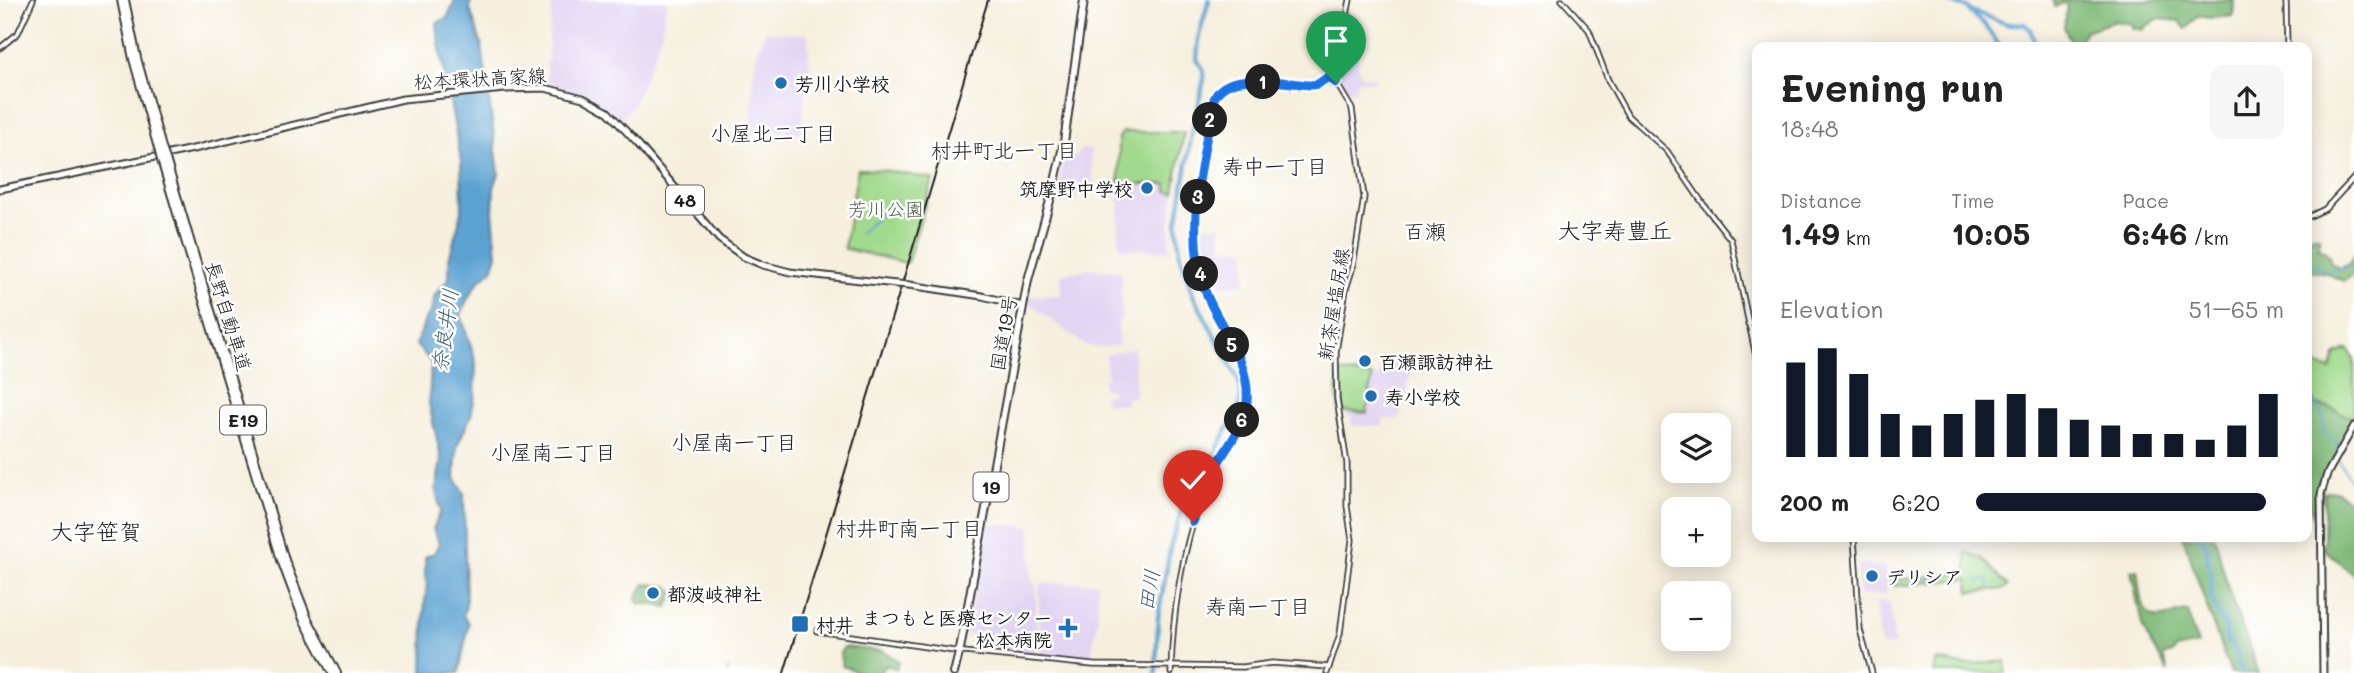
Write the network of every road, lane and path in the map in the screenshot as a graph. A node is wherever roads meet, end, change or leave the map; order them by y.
1 (33, 0) edge
2 (123, 0) edge
3 (1084, 0) edge
4 (1350, 0) edge
5 (1562, 0) edge
6 (2286, 0) edge
7 (2287, 42) edge
8 (0, 48) edge
9 (1328, 77) junction
10 (163, 160) junction
11 (2354, 178) edge
12 (0, 189) edge
13 (2312, 215) edge
14 (1023, 306) junction
15 (1752, 322) edge
16 (1748, 324) junction
17 (1752, 340) edge
18 (2354, 426) edge
19 (1854, 542) edge
20 (817, 631) dead end
21 (960, 651) junction
22 (1169, 667) junction
23 (1329, 667) junction
24 (332, 673) edge
25 (337, 673) edge
26 (954, 673) edge
27 (1171, 673) edge
28 (1327, 673) edge
29 (1872, 673) edge
30 (2323, 673) edge

1 - 8 main road
2 - 10 highway, 長野自動車道 / E19, bridge
3 - 14 highway, 国道19号 / 19
4 - 9 main road
5 - 16 main road
6 - 7 main road
9 - 22 main road
9 - 23 main road, 新茶屋塩尻線
10 - 24 highway, 長野自動車道 / E19
10 - 25 highway, 長野自動車道 / E19
11 - 13 main road
12 - 14 main road, 松本環状高家線 / 48, bridge
14 - 21 highway, 国道19号 / 19
15 - 16 main road
16 - 17 main road
18 - 30 main road
19 - 29 main road
20 - 21 main road
21 - 22 main road
21 - 26 highway, 国道19号 / 19
22 - 23 main road
22 - 27 main road
23 - 28 main road, 新茶屋塩尻線

